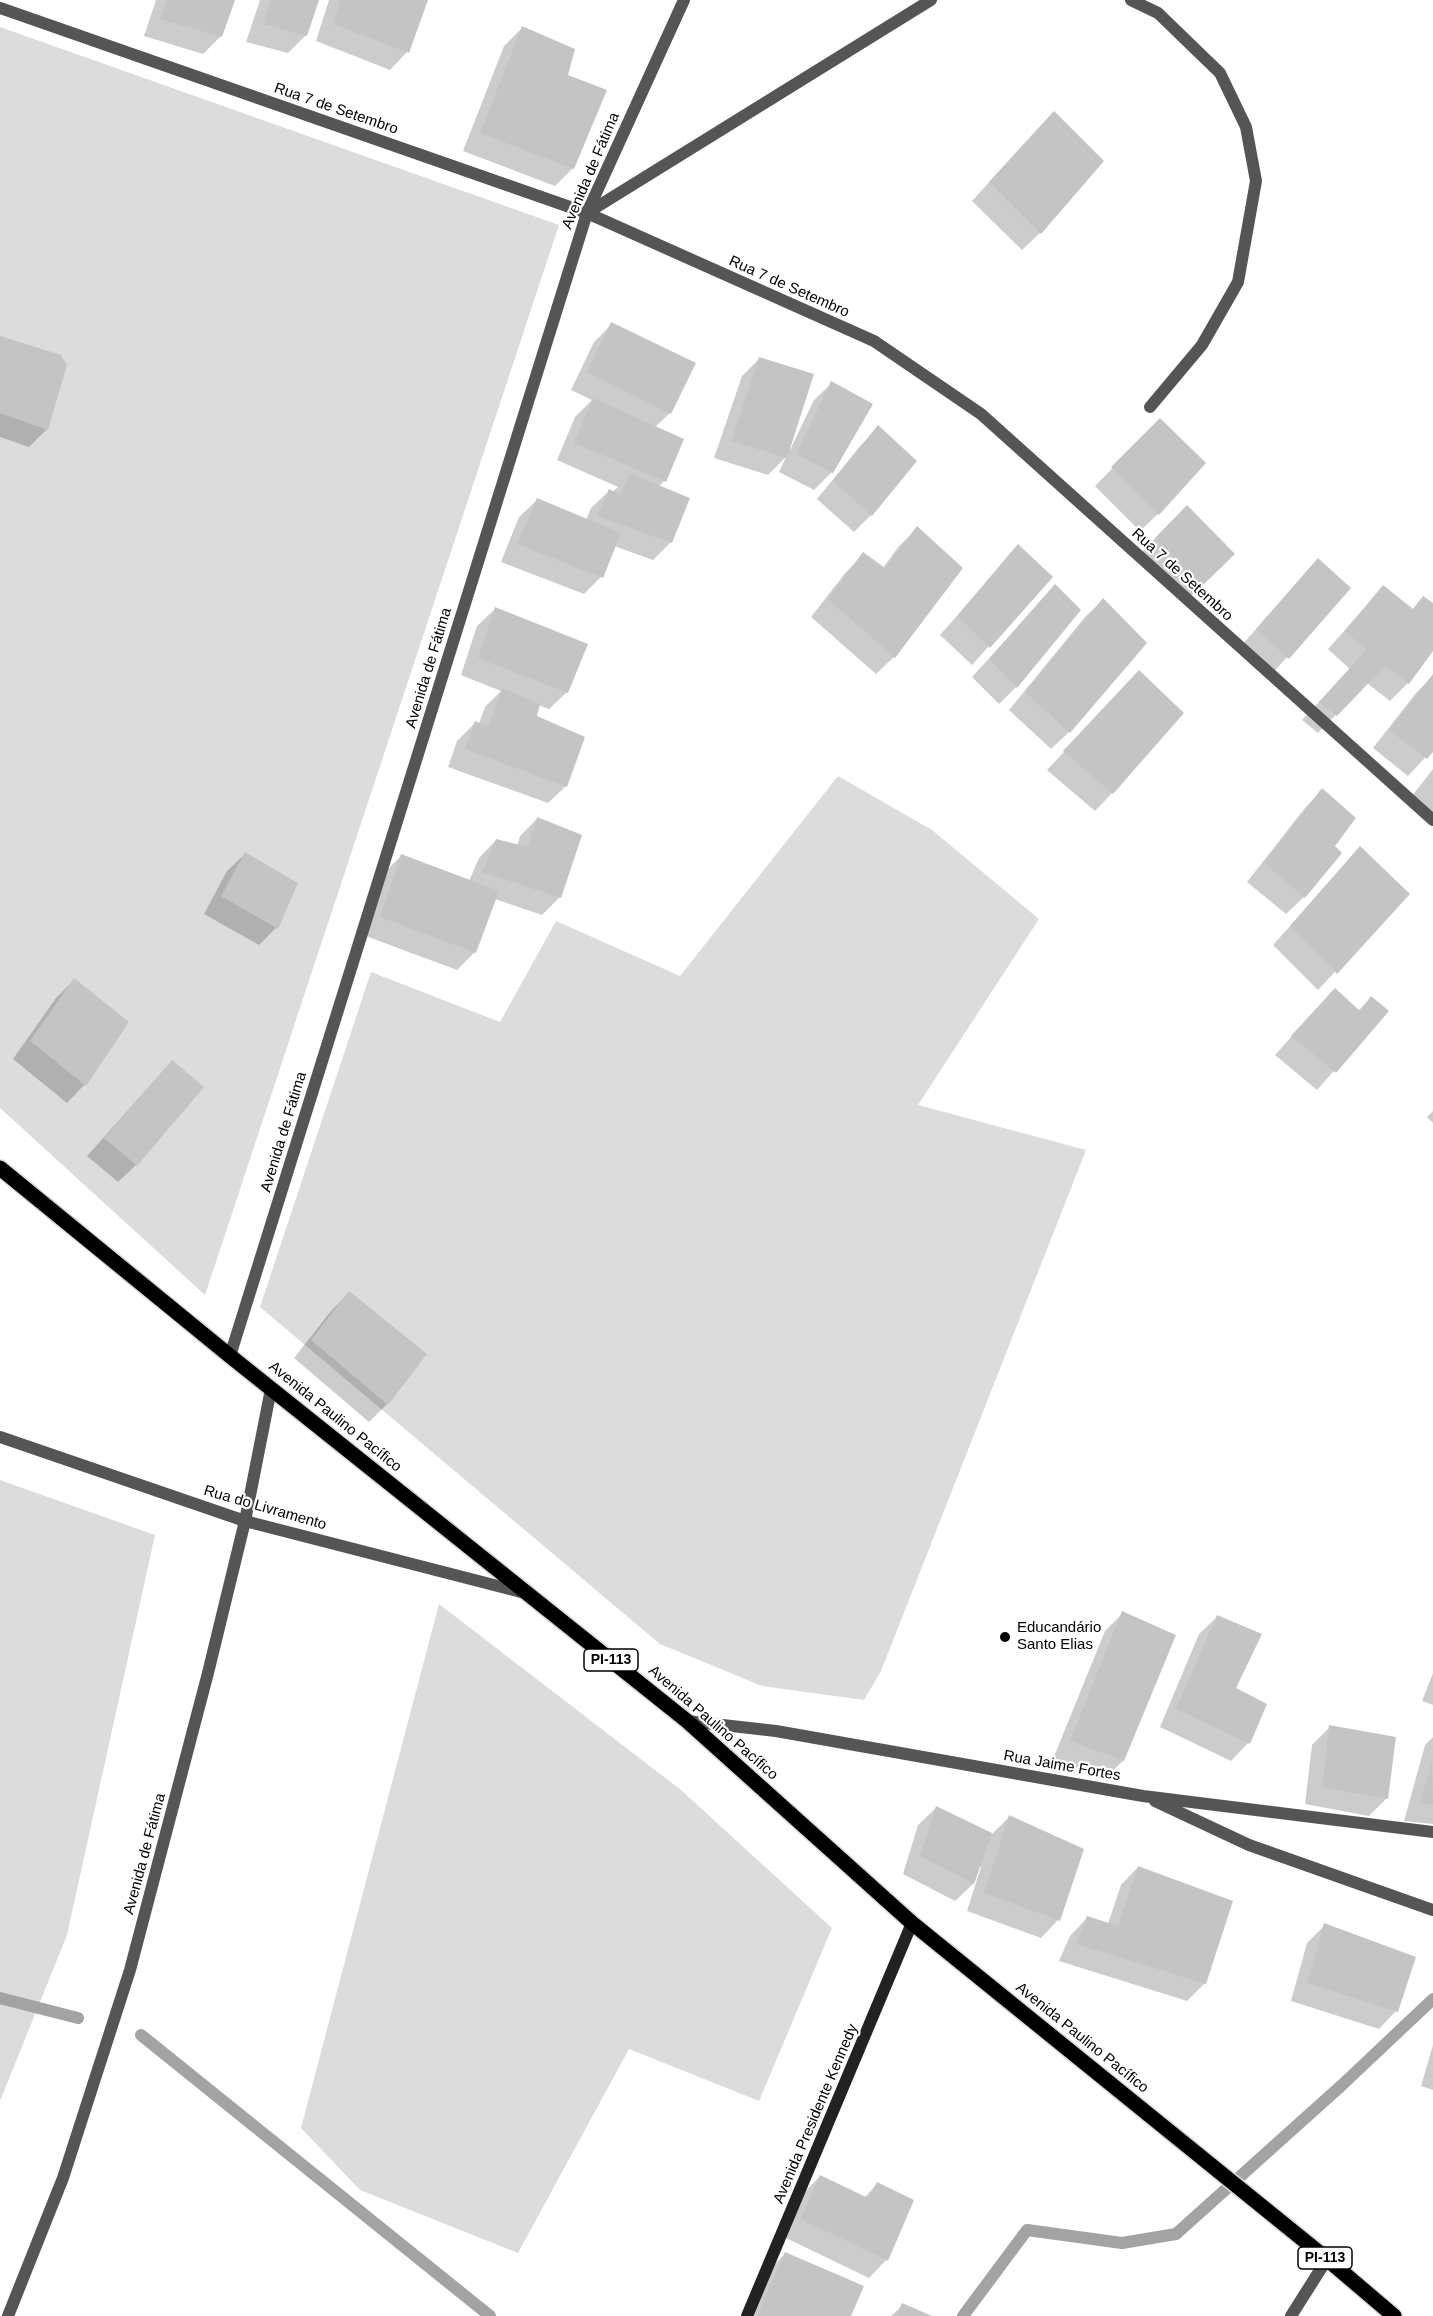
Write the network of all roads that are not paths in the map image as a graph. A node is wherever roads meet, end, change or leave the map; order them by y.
1 (684, 0) edge
2 (931, 0) edge
3 (1131, 0) edge
4 (0, 8) edge
5 (587, 213) junction
6 (1150, 407) dead end
7 (1433, 820) edge
8 (0, 1168) edge
9 (230, 1356) junction
10 (271, 1389) junction
11 (0, 1437) edge
12 (245, 1521) junction
13 (526, 1593) junction
14 (687, 1720) junction
15 (1143, 1796) junction
16 (1433, 1832) edge
17 (1433, 1910) edge
18 (912, 1923) junction
19 (1327, 2259) junction
20 (8, 2316) edge
21 (747, 2316) edge
22 (1291, 2316) edge
23 (1394, 2316) edge

1 - 5 street, Avenida de Fátima
2 - 5 street
3 - 6 street
4 - 5 street, Rua 7 de Setembro
5 - 7 street, Rua 7 de Setembro
5 - 9 street, Avenida de Fátima
8 - 9 main road, Avenida Paulino Pacífico / PI-113
9 - 10 main road, Avenida Paulino Pacífico / PI-113
10 - 12 street, Avenida de Fátima
10 - 13 main road, Avenida Paulino Pacífico / PI-113
11 - 12 street, Rua do Livramento
12 - 13 street, Rua do Livramento
12 - 20 street, Avenida de Fátima
13 - 14 main road, Avenida Paulino Pacífico / PI-113
14 - 15 street, Rua Jaime Fortes
14 - 18 main road, Avenida Paulino Pacífico / PI-113
15 - 16 street, Rua Jaime Fortes
15 - 17 street
18 - 19 main road, Avenida Paulino Pacífico / PI-113
18 - 21 street, Avenida Presidente Kennedy
19 - 22 street
19 - 23 main road, Avenida Paulino Pacífico / PI-113

